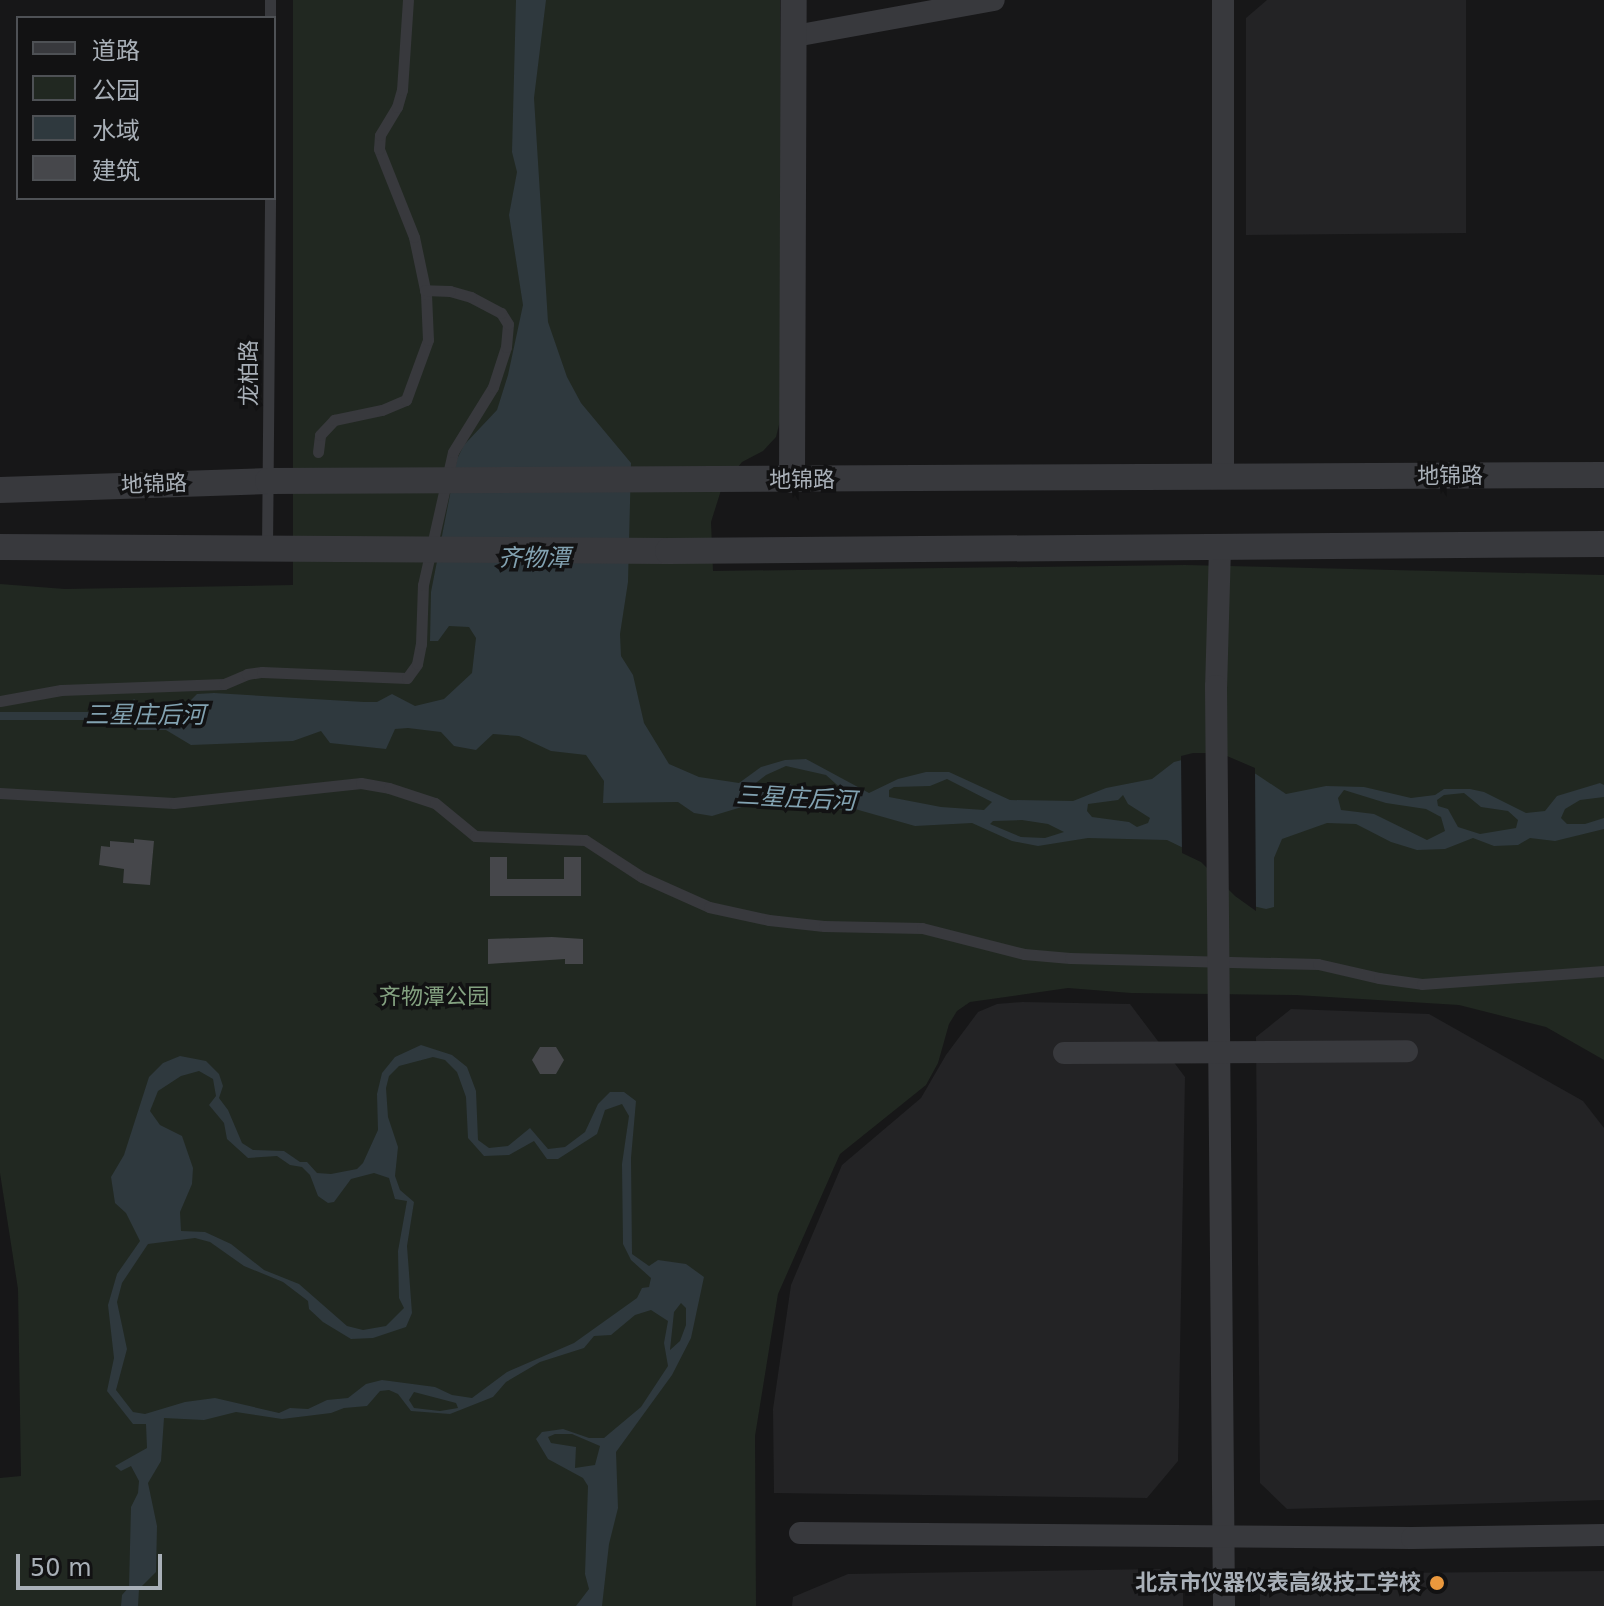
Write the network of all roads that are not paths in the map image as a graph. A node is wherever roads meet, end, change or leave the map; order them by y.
1 (408, 0) edge
2 (794, 0) edge
3 (994, 0) edge
4 (1223, 0) edge
5 (795, 36) junction
6 (270, 200) edge
7 (425, 290) junction
8 (318, 452) dead end
9 (1604, 475) edge
10 (1223, 478) junction
11 (792, 480) junction
12 (268, 481) junction
13 (0, 490) edge
14 (1604, 544) edge
15 (0, 547) edge
16 (1220, 547) junction
17 (267, 549) junction
18 (0, 701) edge
19 (0, 793) edge
20 (1219, 963) junction
21 (1604, 971) edge
22 (1407, 1051) dead end
23 (1220, 1052) junction
24 (1064, 1053) dead end
25 (800, 1533) dead end
26 (1604, 1535) edge
27 (1223, 1536) junction
28 (1224, 1606) edge

1 - 7 lane
2 - 5 street
3 - 5 street
4 - 10 street
5 - 11 street
6 - 12 lane, 龙柏路
7 - 8 lane
7 - 18 lane
9 - 10 street, 地锦路
10 - 11 street, 地锦路
11 - 12 street, 地锦路
12 - 13 street, 地锦路
12 - 17 lane, 龙柏路
14 - 16 street
15 - 17 street
16 - 17 street
16 - 20 street
19 - 20 lane
20 - 21 lane
20 - 23 street
22 - 23 street
23 - 24 street
23 - 27 street
25 - 27 street
26 - 27 street
27 - 28 street

